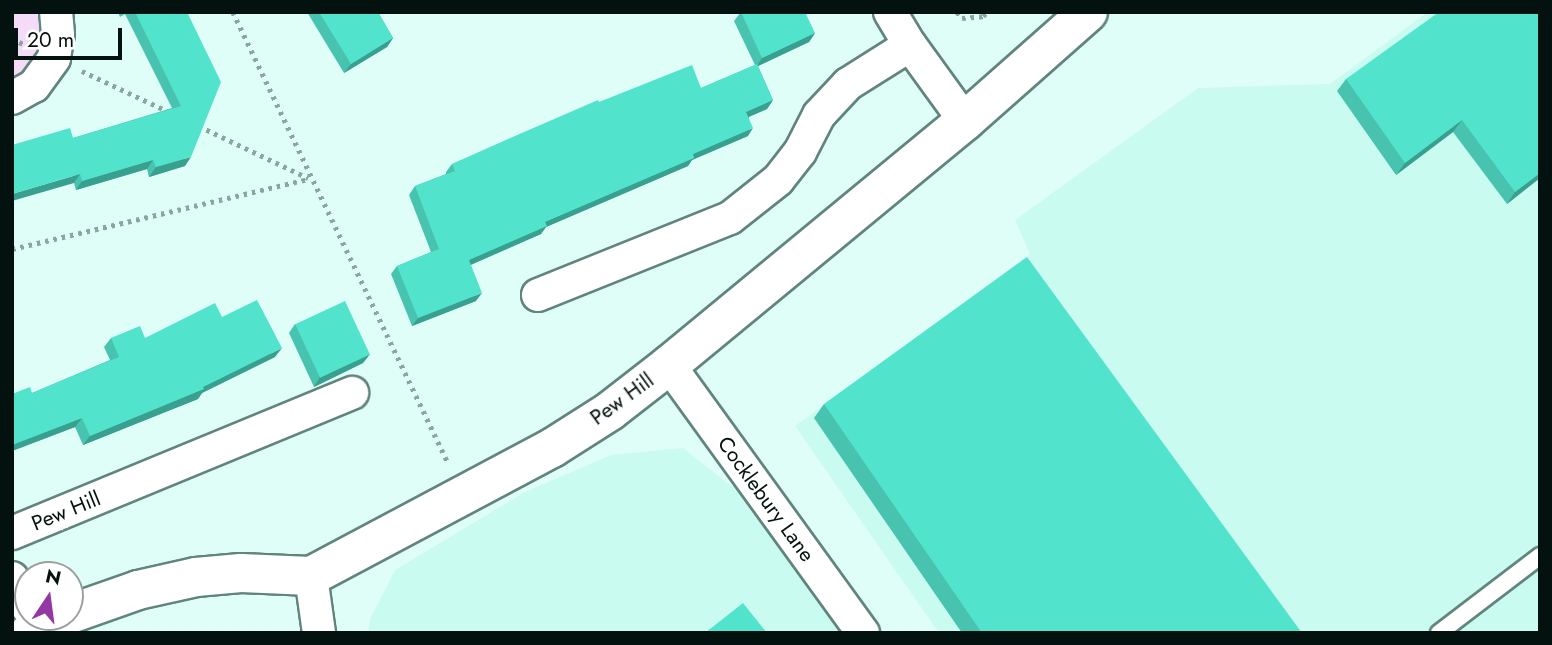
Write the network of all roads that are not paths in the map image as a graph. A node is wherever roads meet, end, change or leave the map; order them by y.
1 (56, 12) edge
2 (890, 12) edge
3 (1088, 12) edge
4 (910, 46) junction
5 (12, 98) edge
6 (964, 121) junction
7 (538, 295) dead end
8 (669, 365) junction
9 (352, 393) dead end
10 (12, 533) edge
11 (1540, 556) edge
12 (311, 576) junction
13 (84, 606) edge
14 (318, 633) edge
15 (863, 633) edge
16 (1439, 633) edge

1 - 5 street
2 - 4 street
3 - 6 main road, Pew Hill
4 - 6 street
4 - 7 street
6 - 8 main road, Pew Hill
8 - 12 main road, Pew Hill
8 - 15 street, Cocklebury Lane
9 - 10 street, Pew Hill
11 - 16 lane
12 - 13 main road
12 - 14 street

